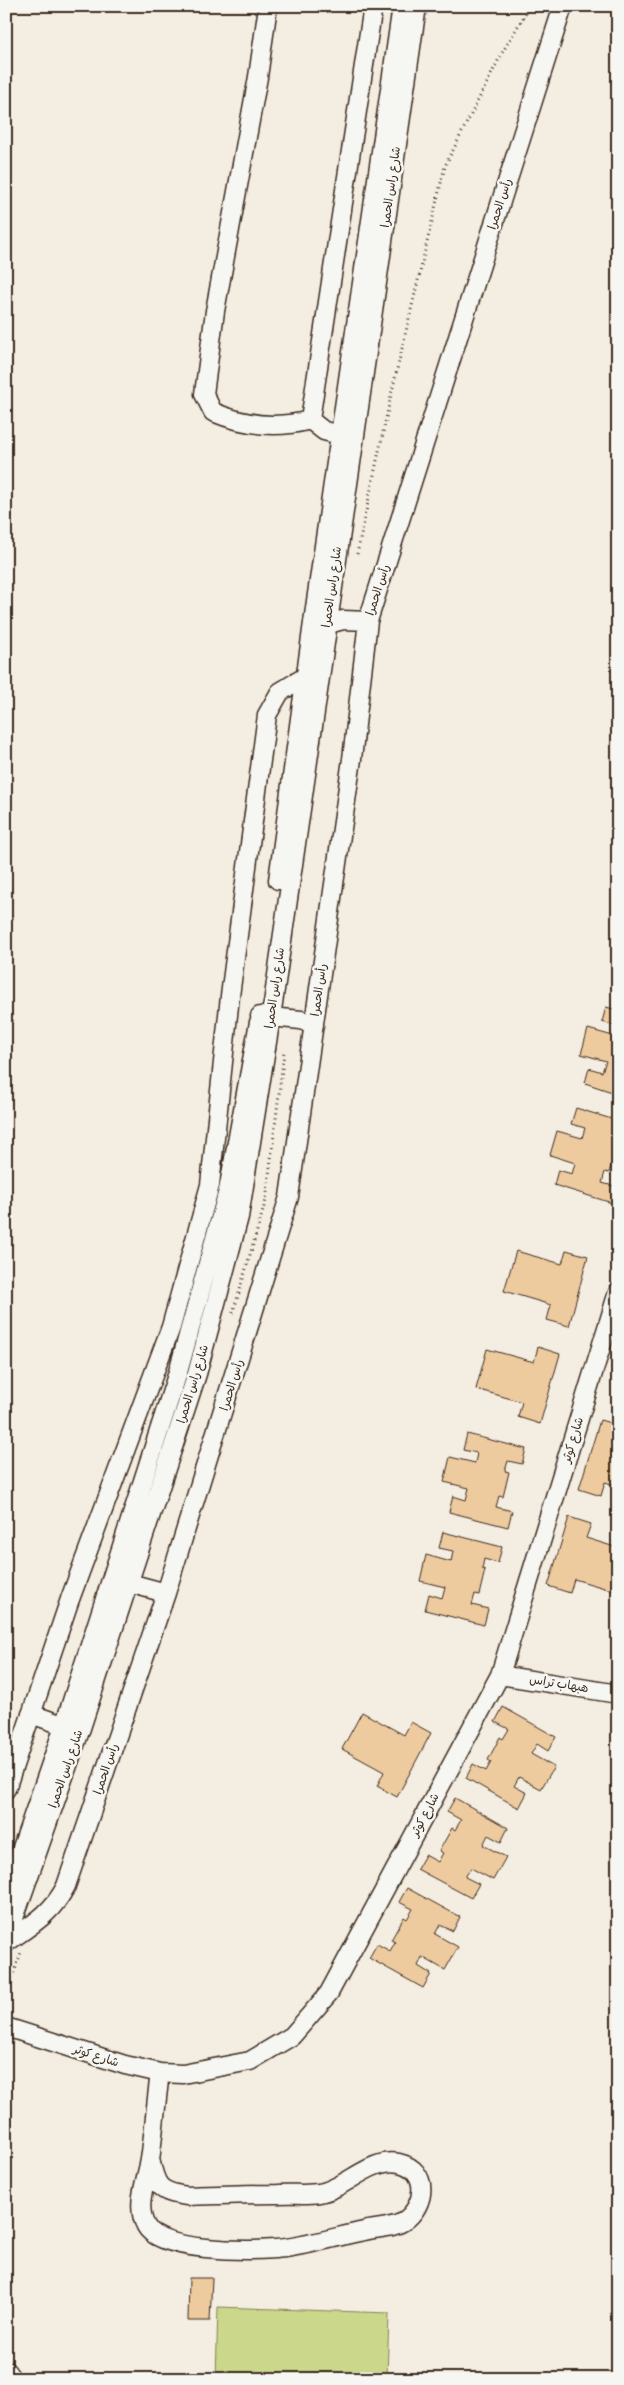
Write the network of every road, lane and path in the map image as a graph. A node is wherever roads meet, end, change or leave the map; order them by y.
1 (268, 6) edge
2 (373, 6) edge
3 (402, 6) edge
4 (416, 6) edge
5 (563, 6) edge
6 (310, 420) junction
7 (348, 437) junction
8 (368, 621) junction
9 (319, 627) junction
10 (313, 672) junction
11 (266, 1017) junction
12 (314, 1025) junction
13 (210, 1186) junction
14 (235, 1192) junction
15 (618, 1292) edge
16 (110, 1578) junction
17 (128, 1582) junction
18 (166, 1593) junction
19 (500, 1675) junction
20 (618, 1694) edge
21 (32, 1714) junction
22 (72, 1728) junction
23 (6, 1789) edge
24 (13, 1883) edge
25 (6, 1942) edge
26 (27, 1947) dead end
27 (6, 1997) edge
28 (6, 2027) edge
29 (160, 2074) junction
30 (150, 2159) junction
31 (6, 2371) edge
32 (12, 2379) edge

1 - 6 street
2 - 6 street
3 - 7 street, شارع راس الحمرا
4 - 7 street, شارع راس الحمرا
5 - 8 street, رأس الحمرا
6 - 7 street
7 - 9 street, شارع راس الحمرا
8 - 9 street
8 - 12 street, رأس الحمرا
9 - 10 street, شارع راس الحمرا
10 - 11 street, شارع راس الحمرا
10 - 13 street
11 - 12 street
11 - 14 street, شارع راس الحمرا
12 - 18 street, رأس الحمرا
13 - 14 street
13 - 21 street
14 - 16 street, شارع راس الحمرا
14 - 17 street, شارع راس الحمرا
15 - 19 street, شارع كوثر
16 - 17 street
16 - 22 street, شارع راس الحمرا
17 - 18 street
17 - 22 street, شارع راس الحمرا
18 - 25 street, رأس الحمرا
19 - 20 street, هبهاب تراس
19 - 29 street, شارع كوثر
21 - 22 street
21 - 23 street
22 - 24 street, شارع راس الحمرا
24 - 25 street, شارع راس الحمرا
26 - 27 path
28 - 29 street, شارع كوثر
29 - 30 street
30 - 30 street
31 - 32 street

